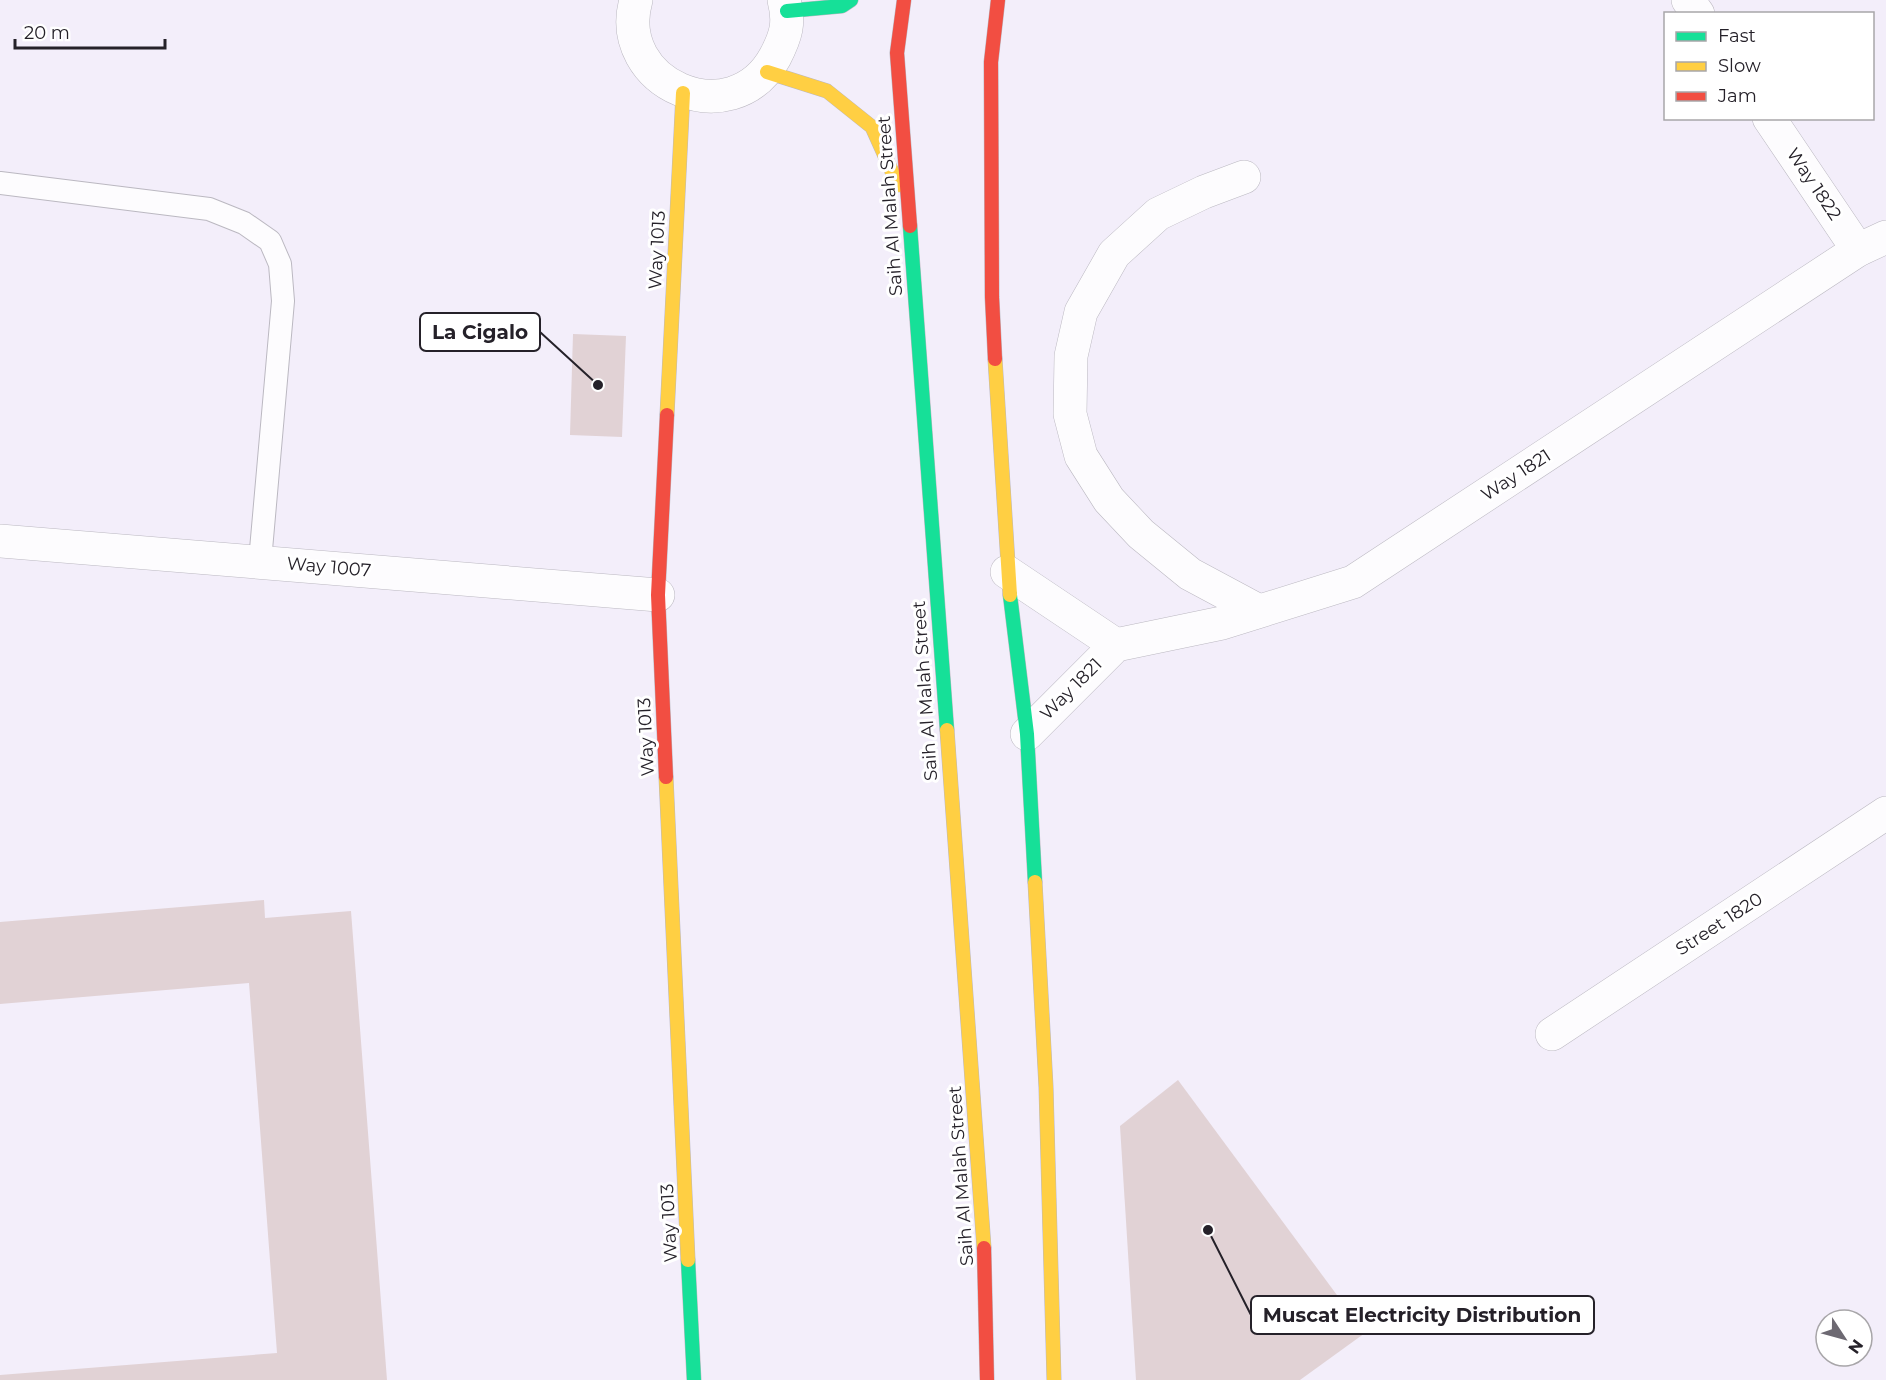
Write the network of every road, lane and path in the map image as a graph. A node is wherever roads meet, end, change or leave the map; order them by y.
1 (636, 0) edge
2 (851, 0) edge
3 (904, 0) edge
4 (998, 0) edge
5 (1007, 0) edge
6 (785, 5) edge
7 (991, 62) junction
8 (767, 72) junction
9 (683, 93) junction
10 (1771, 120) edge
11 (1244, 177) dead end
12 (0, 183) edge
13 (908, 207) junction
14 (1872, 244) edge
15 (0, 541) edge
16 (260, 561) junction
17 (1006, 572) junction
18 (658, 595) junction
19 (1259, 611) junction
20 (1116, 645) junction
21 (1027, 734) junction
22 (1886, 813) edge
23 (1552, 1034) dead end
24 (694, 1380) edge
25 (987, 1380) edge
26 (1054, 1380) edge

1 - 9 street
2 - 6 street
3 - 13 street, Saih Al Malah Street
4 - 7 street
5 - 7 street
6 - 8 street
7 - 17 street
8 - 9 street
8 - 13 street
9 - 18 street, Way 1013
10 - 14 street, Way 1822
11 - 19 street
12 - 16 lane
13 - 25 street, Saih Al Malah Street
14 - 19 street, Way 1821
15 - 16 street, Way 1007
16 - 18 street, Way 1007
17 - 20 street, Way 1821
17 - 21 street
18 - 24 street, Way 1013
19 - 20 street, Way 1821
20 - 21 street, Way 1821
21 - 26 street
22 - 23 street, Street 1820

